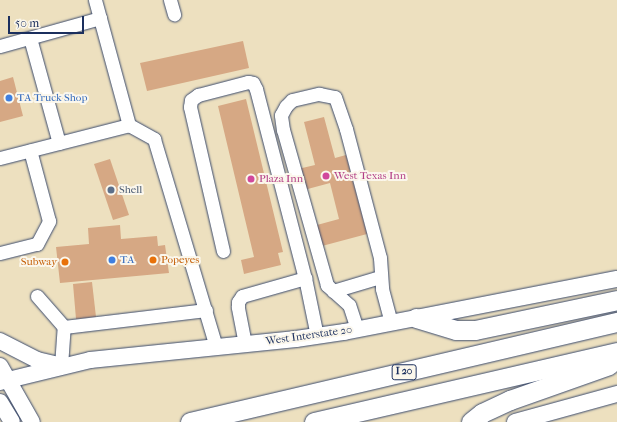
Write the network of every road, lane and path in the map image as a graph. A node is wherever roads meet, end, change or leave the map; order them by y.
1 (95, 0) edge
2 (170, 0) edge
3 (174, 14) dead end
4 (100, 18) junction
5 (30, 38) junction
6 (0, 46) edge
7 (129, 125) junction
8 (59, 143) junction
9 (30, 150) junction
10 (0, 158) edge
11 (223, 251) dead end
12 (0, 253) edge
13 (380, 277) junction
14 (305, 278) junction
15 (617, 279) edge
16 (333, 291) junction
17 (37, 296) dead end
18 (617, 300) edge
19 (206, 310) junction
20 (416, 318) junction
21 (617, 322) edge
22 (391, 323) junction
23 (64, 328) junction
24 (356, 329) junction
25 (317, 336) junction
26 (0, 341) edge
27 (245, 344) junction
28 (216, 347) junction
29 (617, 352) edge
30 (617, 363) edge
31 (0, 366) edge
32 (61, 366) junction
33 (4, 381) edge
34 (617, 394) edge
35 (0, 402) edge
36 (545, 418) edge
37 (32, 421) edge
38 (12, 422) edge
39 (190, 422) edge
40 (314, 422) edge
41 (471, 422) edge
42 (516, 422) edge

1 - 4 lane
2 - 3 lane
4 - 5 lane
4 - 7 lane
5 - 6 lane
5 - 8 lane
7 - 8 lane
7 - 19 lane
8 - 9 lane
9 - 10 lane
9 - 12 lane
11 - 14 lane
13 - 16 lane
13 - 16 lane
13 - 22 lane
14 - 25 lane
14 - 27 lane
15 - 20 main road, West Interstate 20
16 - 24 lane
17 - 23 lane
18 - 20 highway
19 - 23 lane
19 - 28 lane
20 - 22 main road, West Interstate 20
21 - 39 highway, I 20
22 - 24 main road, West Interstate 20
23 - 32 lane
24 - 25 main road, West Interstate 20
25 - 27 main road, West Interstate 20
26 - 32 main road
27 - 28 main road, West Interstate 20
28 - 32 main road, West Interstate 20
29 - 40 highway
30 - 41 highway
31 - 33 main road
32 - 33 main road, West Interstate 20
33 - 37 main road
34 - 36 main road
35 - 38 main road
36 - 42 main road

